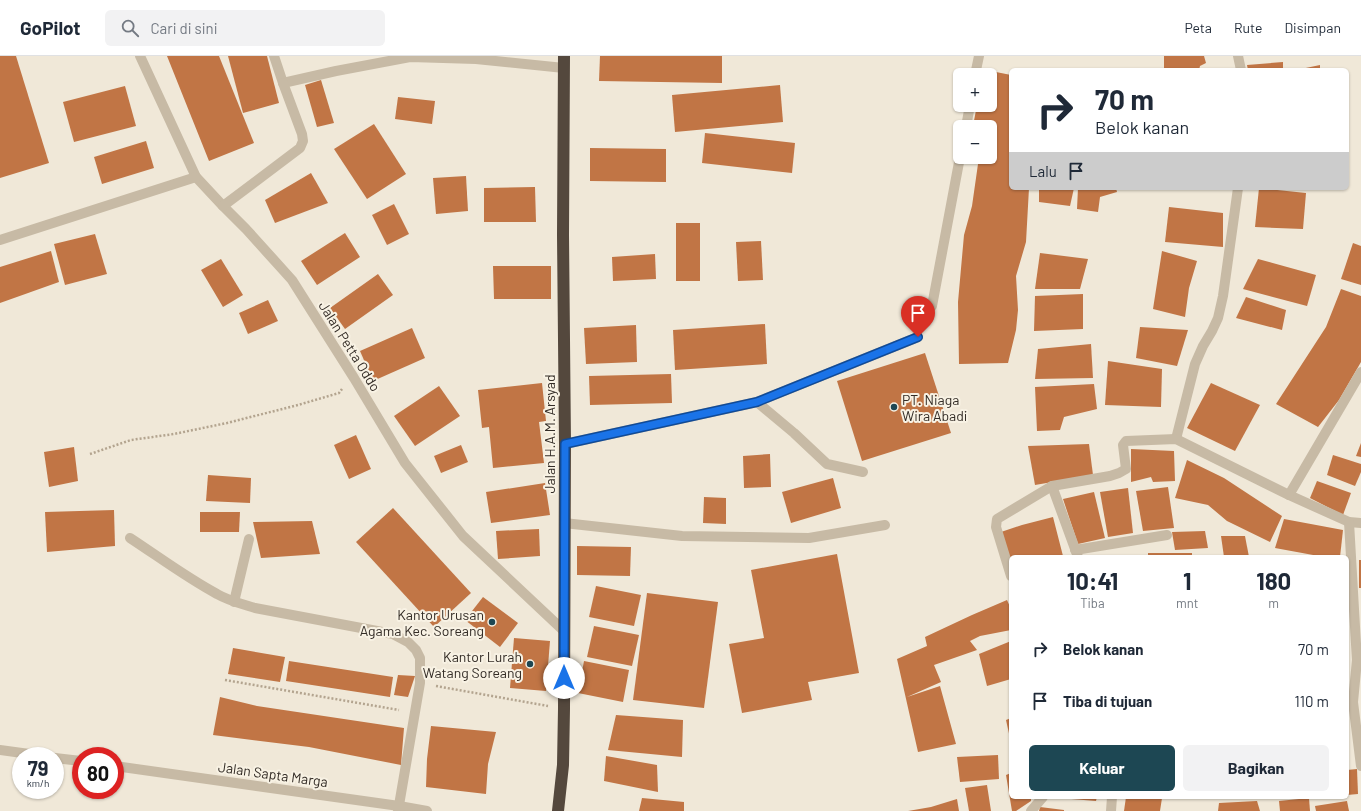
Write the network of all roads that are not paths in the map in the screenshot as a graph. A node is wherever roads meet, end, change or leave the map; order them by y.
1 (140, 56) edge
2 (274, 56) edge
3 (410, 56) edge
4 (979, 56) edge
5 (1238, 56) edge
6 (564, 62) edge
7 (976, 68) edge
8 (1241, 68) edge
9 (283, 83) junction
10 (959, 164) edge
11 (196, 177) junction
12 (1238, 190) edge
13 (223, 206) junction
14 (0, 240) edge
15 (932, 306) dead end
16 (918, 337) dead end
17 (1361, 372) edge
18 (757, 402) junction
19 (1176, 439) junction
20 (565, 444) junction
21 (863, 472) dead end
22 (1052, 486) junction
23 (1290, 495) junction
24 (564, 522) junction
25 (1349, 522) junction
26 (1361, 523) edge
27 (885, 525) dead end
28 (1167, 535) dead end
29 (130, 538) dead end
30 (249, 538) dead end
31 (1077, 554) edge
32 (1009, 569) edge
33 (234, 602) junction
34 (564, 631) junction
35 (0, 750) edge
36 (12, 752) edge
37 (1361, 766) edge
38 (124, 767) edge
39 (1041, 799) edge
40 (1112, 799) edge
41 (399, 808) edge
42 (427, 811) edge
43 (558, 811) edge
44 (1031, 811) edge
45 (1111, 811) edge

1 - 11 street, Jalan Petta Oddo
2 - 9 street
3 - 6 street
3 - 9 street
4 - 7 street
5 - 8 street
6 - 20 highway, Jalan H.A.M. Arsyad
9 - 13 street
10 - 15 street
11 - 13 street, Jalan Petta Oddo
11 - 14 street
12 - 19 street
13 - 34 street, Jalan Petta Oddo
16 - 18 street
17 - 23 street
18 - 20 street
18 - 21 street
19 - 22 street
19 - 23 street
20 - 24 highway, Jalan H.A.M. Arsyad
22 - 31 street
22 - 32 street
23 - 25 street
24 - 27 street
24 - 34 highway, Jalan H.A.M. Arsyad
25 - 26 street
25 - 37 street
28 - 31 street
29 - 33 street
30 - 33 street
33 - 41 street
34 - 43 highway, Jalan H.A.M. Arsyad
35 - 36 street
38 - 41 street, Jalan Sapta Marga
39 - 44 street
40 - 45 street
41 - 42 street, Jalan Sapta Marga

